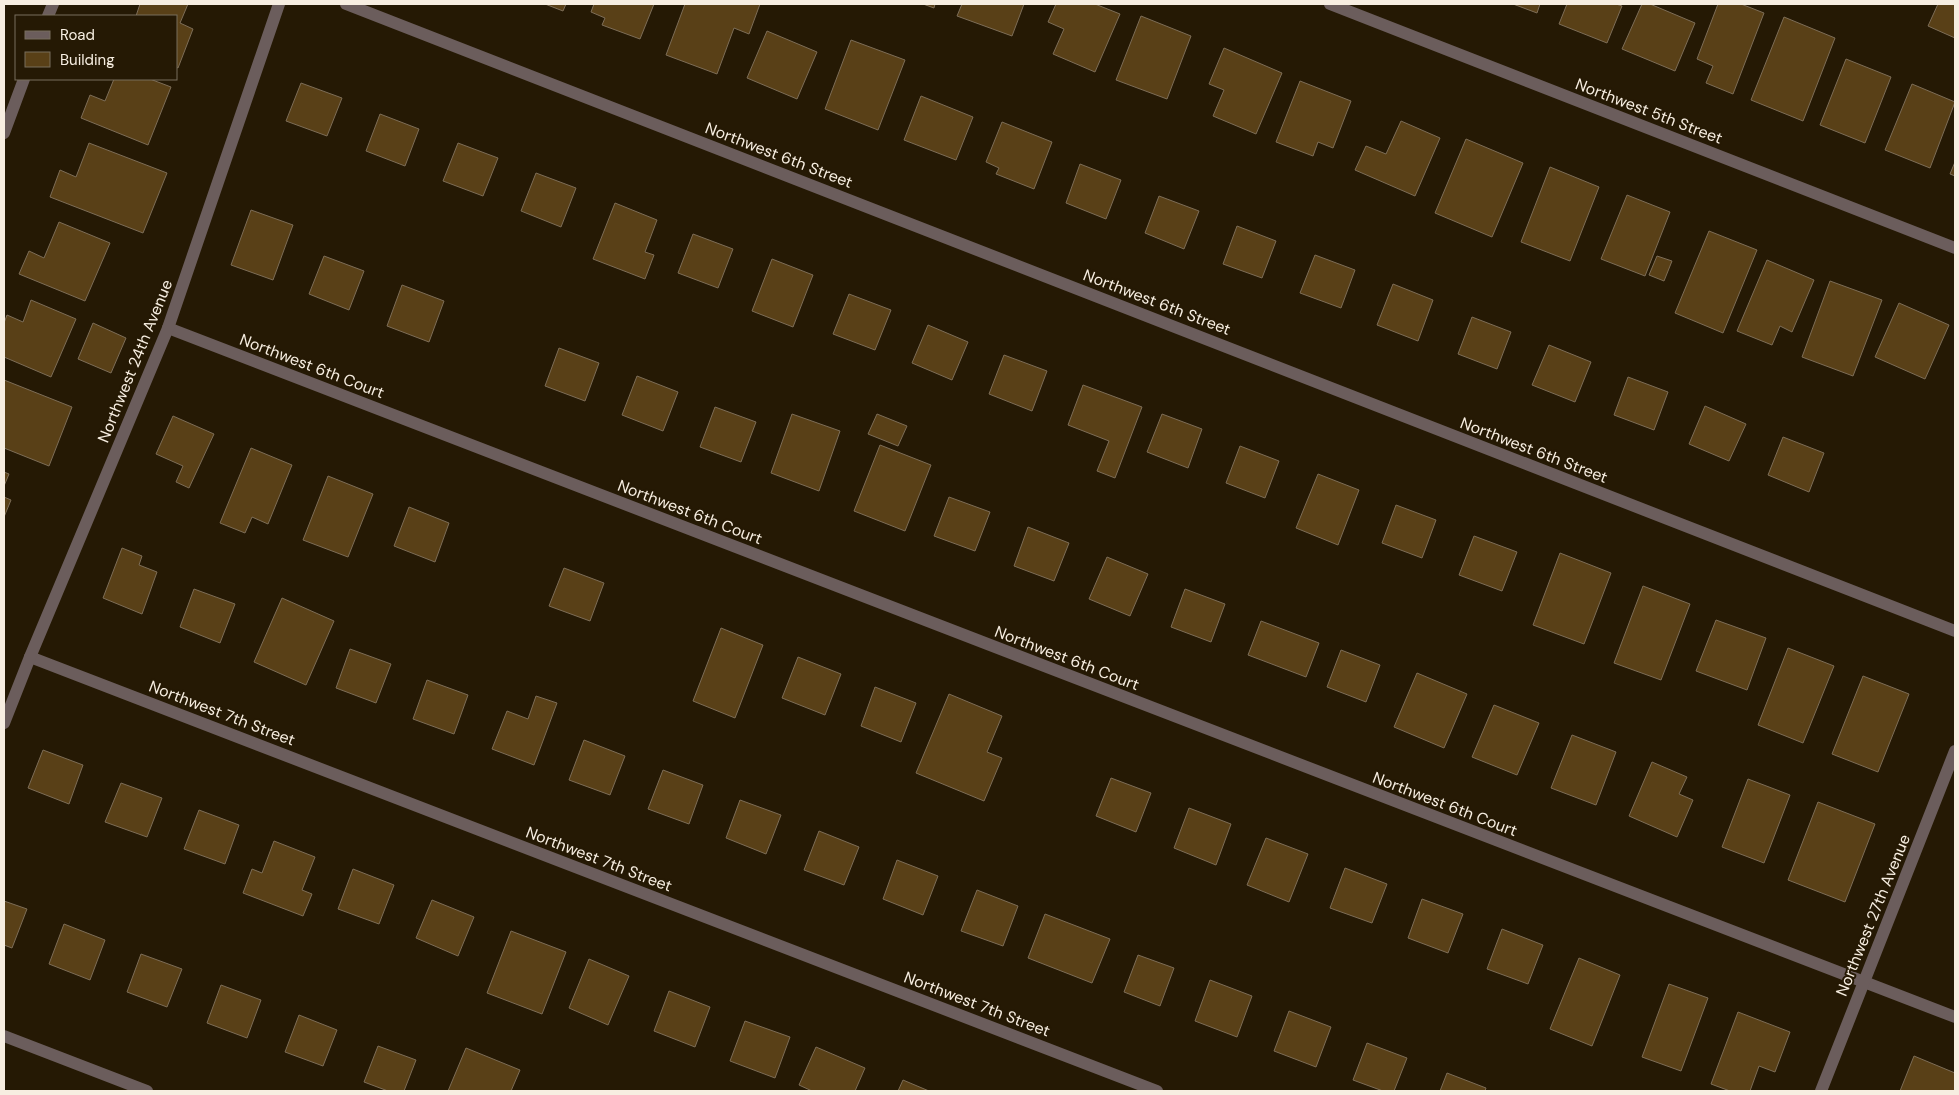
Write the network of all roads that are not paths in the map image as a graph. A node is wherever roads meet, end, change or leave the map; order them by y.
1 (279, 4) edge
2 (346, 4) edge
3 (1330, 4) edge
4 (24, 80) edge
5 (4, 133) edge
6 (1955, 248) edge
7 (168, 328) junction
8 (1955, 631) edge
9 (30, 657) junction
10 (4, 723) edge
11 (1955, 751) edge
12 (1863, 982) junction
13 (1955, 1017) edge
14 (4, 1036) edge
15 (147, 1091) edge
16 (1157, 1091) edge
17 (1821, 1091) edge

1 - 7 street, Northwest 24th Avenue
2 - 8 street, Northwest 6th Street
3 - 6 street, Northwest 5th Street
4 - 5 street
7 - 9 street, Northwest 24th Avenue
7 - 12 street, Northwest 6th Court
9 - 10 street, Northwest 24th Avenue
9 - 16 street, Northwest 7th Street
11 - 12 street, Northwest 27th Avenue
12 - 13 street, Northwest 6th Court
12 - 17 street, Northwest 27th Avenue
14 - 15 street

